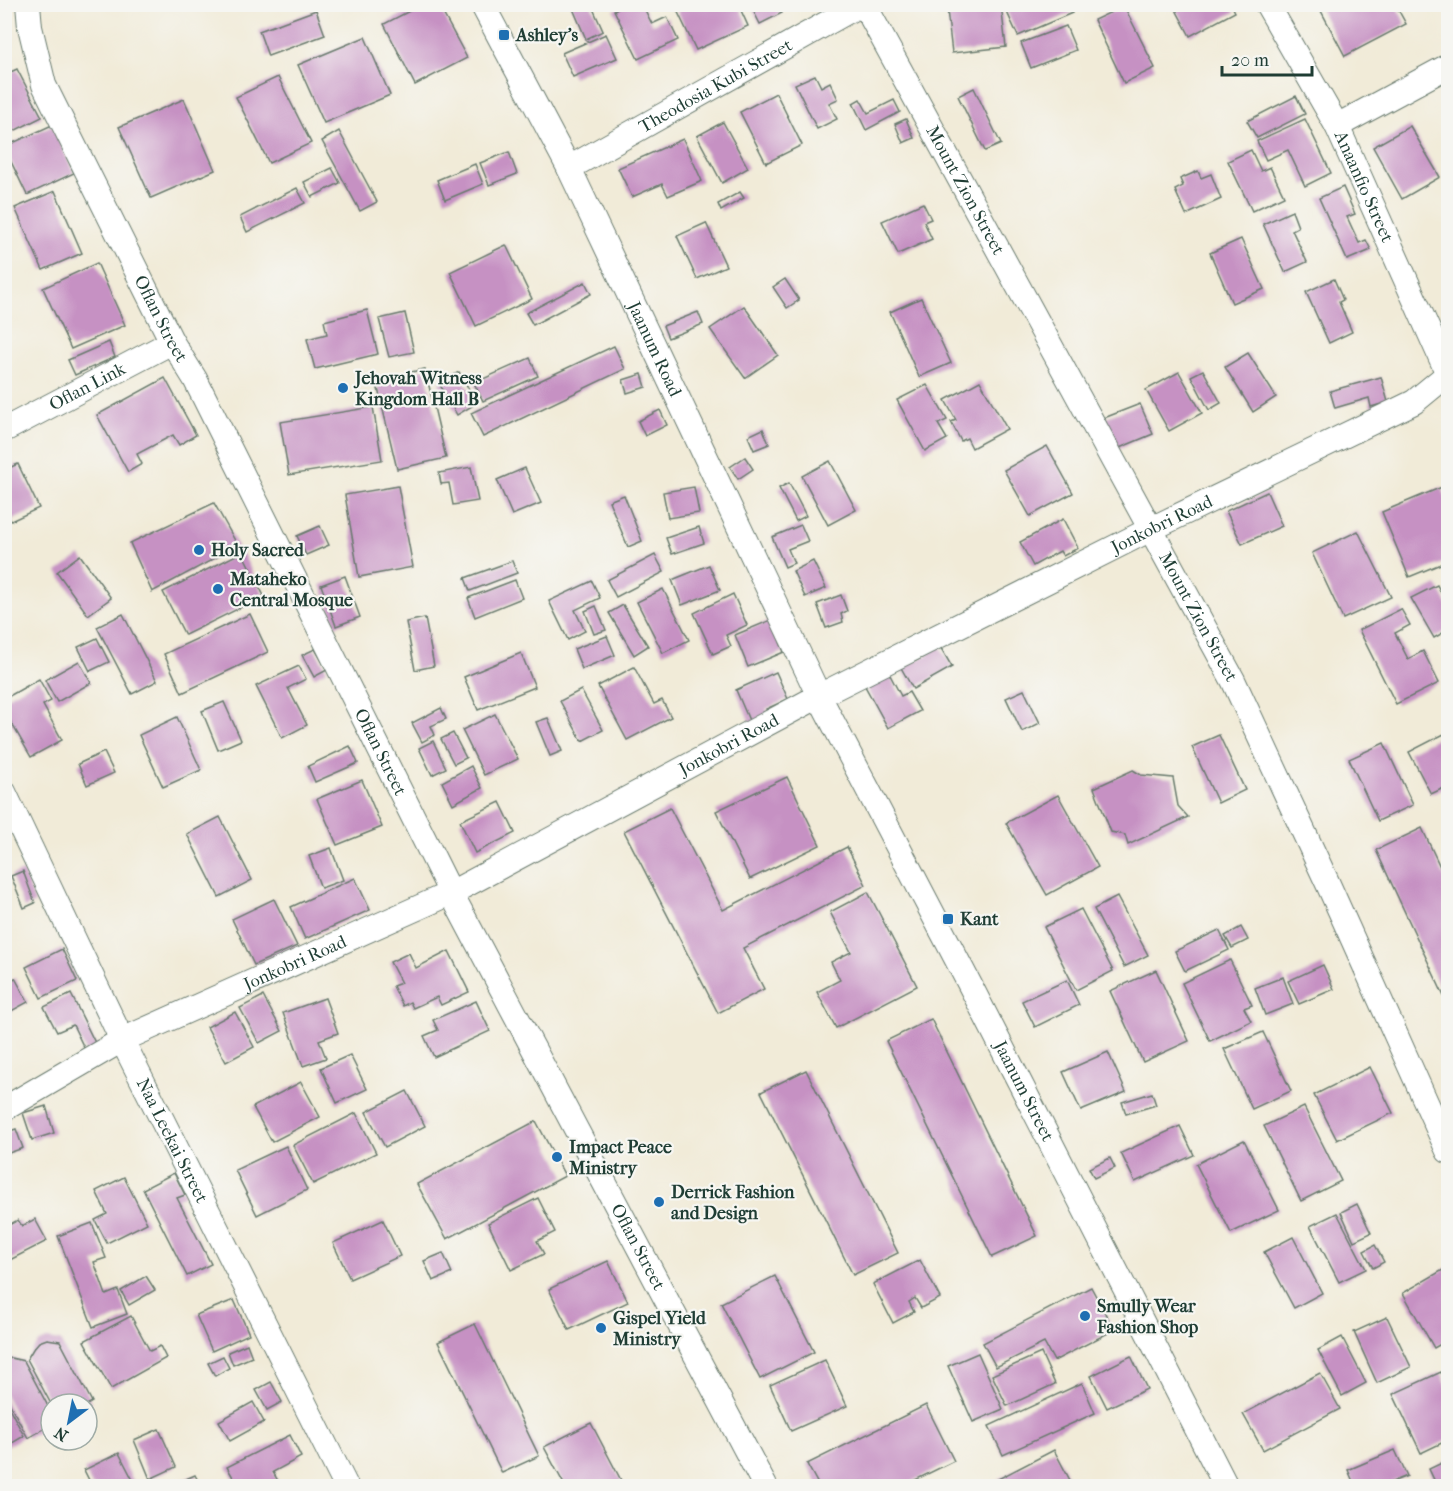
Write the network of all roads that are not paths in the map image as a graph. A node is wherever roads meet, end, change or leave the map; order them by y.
1 (28, 4) edge
2 (482, 4) edge
3 (863, 4) edge
4 (1267, 4) edge
5 (1449, 66) edge
6 (1337, 126) junction
7 (569, 168) junction
8 (172, 342) junction
9 (1448, 374) edge
10 (4, 430) edge
11 (1149, 530) junction
12 (819, 696) junction
13 (4, 792) edge
14 (451, 893) junction
15 (122, 1040) junction
16 (4, 1109) edge
17 (1446, 1141) edge
18 (346, 1486) edge
19 (765, 1486) edge
20 (1226, 1486) edge

1 - 8 street, Oflan Street
2 - 7 street, Jaanum Road
3 - 7 street, Theodosia Kubi Street
3 - 11 street, Mount Zion Street
4 - 6 street, Anaanfio Street
5 - 6 street
6 - 9 street, Anaanfio Street
7 - 12 street, Jaanum Road
8 - 10 street, Oflan Link
8 - 14 street, Oflan Street
9 - 11 street, Jonkobri Road
11 - 12 street, Jonkobri Road
11 - 17 street, Mount Zion Street
12 - 14 street, Jonkobri Road
12 - 20 street, Jaanum Street
13 - 15 street, Naa Leekai Street
14 - 15 street, Jonkobri Road
14 - 19 street, Oflan Street
15 - 16 street, Jonkobri Road
15 - 18 street, Naa Leekai Street

